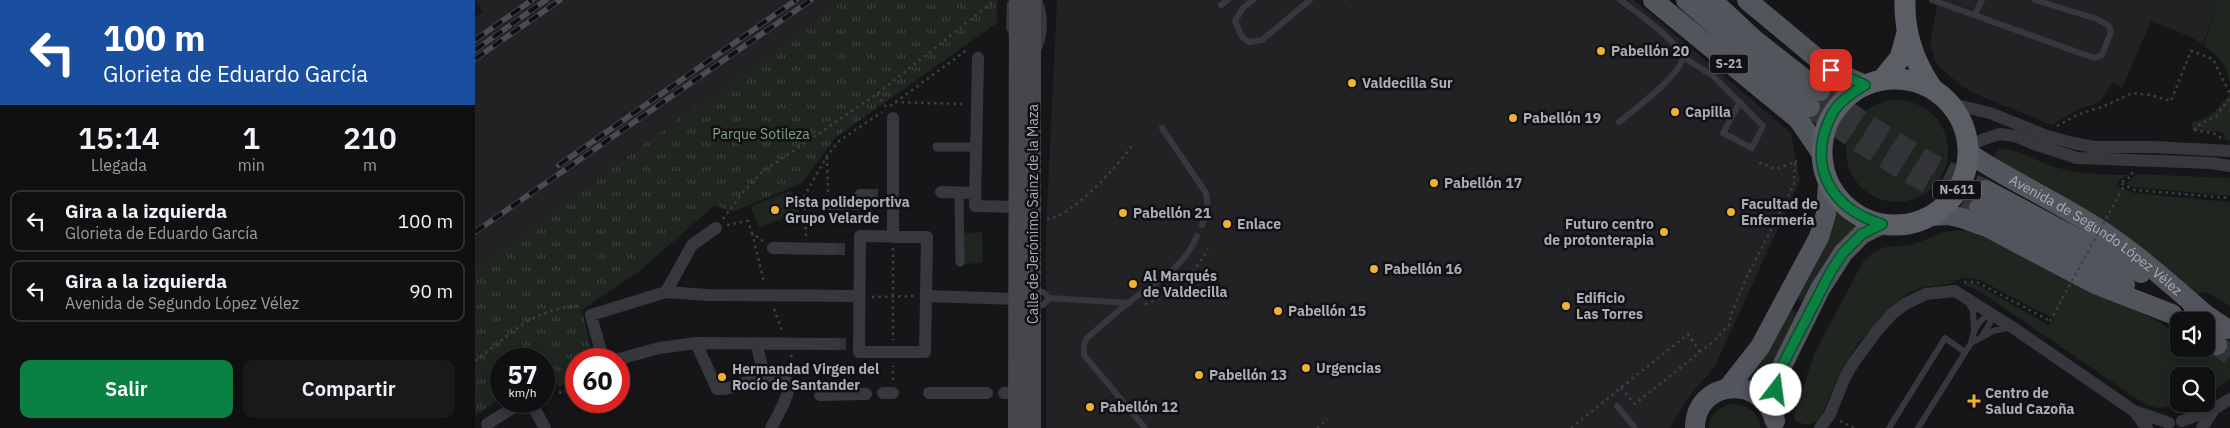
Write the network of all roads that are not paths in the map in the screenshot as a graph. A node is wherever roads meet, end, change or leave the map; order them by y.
1 (1010, 0) edge
2 (1018, 0) edge
3 (1031, 0) edge
4 (1039, 0) edge
5 (1228, 0) edge
6 (1253, 0) edge
7 (1310, 0) edge
8 (1620, 0) edge
9 (1653, 0) edge
10 (1685, 0) edge
11 (1712, 0) edge
12 (1747, 0) edge
13 (1905, 0) edge
14 (1931, 0) edge
15 (1983, 0) edge
16 (2035, 0) edge
17 (1221, 6) dead end
18 (1975, 14) junction
19 (1908, 28) junction
20 (1017, 41) junction
21 (1683, 57) junction
22 (974, 58) road end
23 (1033, 58) junction
24 (1873, 82) junction
25 (1937, 93) junction
26 (1740, 102) junction
27 (893, 118) dead end
28 (1619, 122) dead end
29 (1162, 128) dead end
30 (2226, 146) edge
31 (937, 147) dead end
32 (976, 147) junction
33 (1822, 154) junction
34 (1973, 155) junction
35 (2230, 166) edge
36 (1828, 185) junction
37 (941, 192) dead end
38 (959, 193) junction
39 (975, 193) junction
40 (866, 195) tunnel mouth
41 (829, 204) road end
42 (1018, 207) junction
43 (1930, 216) junction
44 (1882, 224) junction
45 (1202, 225) dead end
46 (716, 228) road end
47 (1197, 236) dead end
48 (893, 237) junction
49 (773, 248) road end
50 (833, 249) tunnel mouth
51 (960, 262) dead end
52 (666, 292) junction
53 (860, 296) junction
54 (926, 296) junction
55 (1965, 296) junction
56 (1049, 298) junction
57 (1027, 299) junction
58 (1129, 303) junction
59 (2203, 312) edge
60 (2204, 312) edge
61 (1991, 313) junction
62 (2170, 314) edge
63 (2170, 315) edge
64 (2012, 327) junction
65 (1974, 329) junction
66 (1983, 336) junction
67 (696, 343) junction
68 (756, 343) junction
69 (1971, 343) junction
70 (833, 344) tunnel mouth
71 (600, 348) edge
72 (1965, 352) junction
73 (630, 357) edge
74 (765, 378) junction
75 (1728, 388) junction
76 (929, 393) dead end
77 (987, 393) dead end
78 (866, 394) dead end
79 (821, 395) dead end
80 (2230, 398) edge
81 (1617, 406) dead end
82 (2215, 408) edge
83 (2134, 411) junction
84 (2207, 412) edge
85 (2212, 412) edge
86 (505, 413) edge
87 (537, 413) edge
88 (487, 424) dead end
89 (1776, 425) edge
90 (2177, 425) edge
91 (545, 428) edge
92 (771, 428) edge
93 (1017, 428) edge
94 (1032, 428) edge
95 (1145, 428) edge
96 (1635, 428) edge
97 (1695, 428) edge
98 (1820, 428) edge
99 (1889, 428) edge
100 (1918, 428) edge
101 (2147, 428) edge
102 (2202, 428) edge

1 - 20 lane
2 - 20 main road, Calle de Jerónimo Sainz de la Maza
3 - 23 main road, Calle de Jerónimo Sainz de la Maza
4 - 23 lane
5 - 17 lane
6 - 7 lane
8 - 21 lane
9 - 33 main road, S-21
10 - 11 main road, S-21
12 - 24 main road
13 - 19 highway, N-611
14 - 18 lane
15 - 18 lane
16 - 18 lane
19 - 24 highway, N-611
19 - 25 highway, N-611
20 - 42 main road, Calle de Jerónimo Sainz de la Maza
21 - 26 lane
21 - 28 lane
22 - 32 street
23 - 57 main road, Calle de Jerónimo Sainz de la Maza
24 - 25 highway
24 - 33 highway, N-611
25 - 30 street
25 - 34 highway, N-611
26 - 26 lane
27 - 48 street
29 - 45 lane
31 - 32 street
32 - 39 street
33 - 36 highway, N-611
34 - 35 street
34 - 43 highway, N-611
34 - 60 main road, Avenida de Segundo López Vélez
36 - 44 highway, N-611
36 - 75 main road
37 - 38 street
38 - 39 street
38 - 51 street
39 - 42 street
40 - 41 street
42 - 57 main road, Calle de Jerónimo Sainz de la Maza
43 - 44 highway, N-611
43 - 63 main road, Avenida de Segundo López Vélez
44 - 89 main road
46 - 52 street
47 - 58 lane
48 - 53 street
48 - 54 street
49 - 50 street
52 - 53 street
52 - 71 street
53 - 54 street
54 - 57 street
55 - 61 street
55 - 65 lane
55 - 98 street
56 - 57 lane
56 - 57 lane
56 - 58 lane
57 - 93 main road, Calle de Jerónimo Sainz de la Maza
57 - 94 main road, Calle de Jerónimo Sainz de la Maza
58 - 95 lane
59 - 62 main road, Avenida de Segundo López Vélez
61 - 64 street
61 - 65 lane
61 - 66 lane
64 - 66 lane
64 - 83 street
65 - 69 lane
66 - 69 lane
67 - 68 street
67 - 73 street
67 - 74 street
68 - 70 street
68 - 74 street
69 - 72 lane
72 - 99 lane
72 - 100 lane
74 - 92 street
75 - 89 main road
75 - 97 main road
76 - 77 street
78 - 79 street
80 - 82 street
81 - 96 lane
83 - 90 street
83 - 101 street
84 - 90 street
85 - 102 street
86 - 88 street
87 - 91 street

